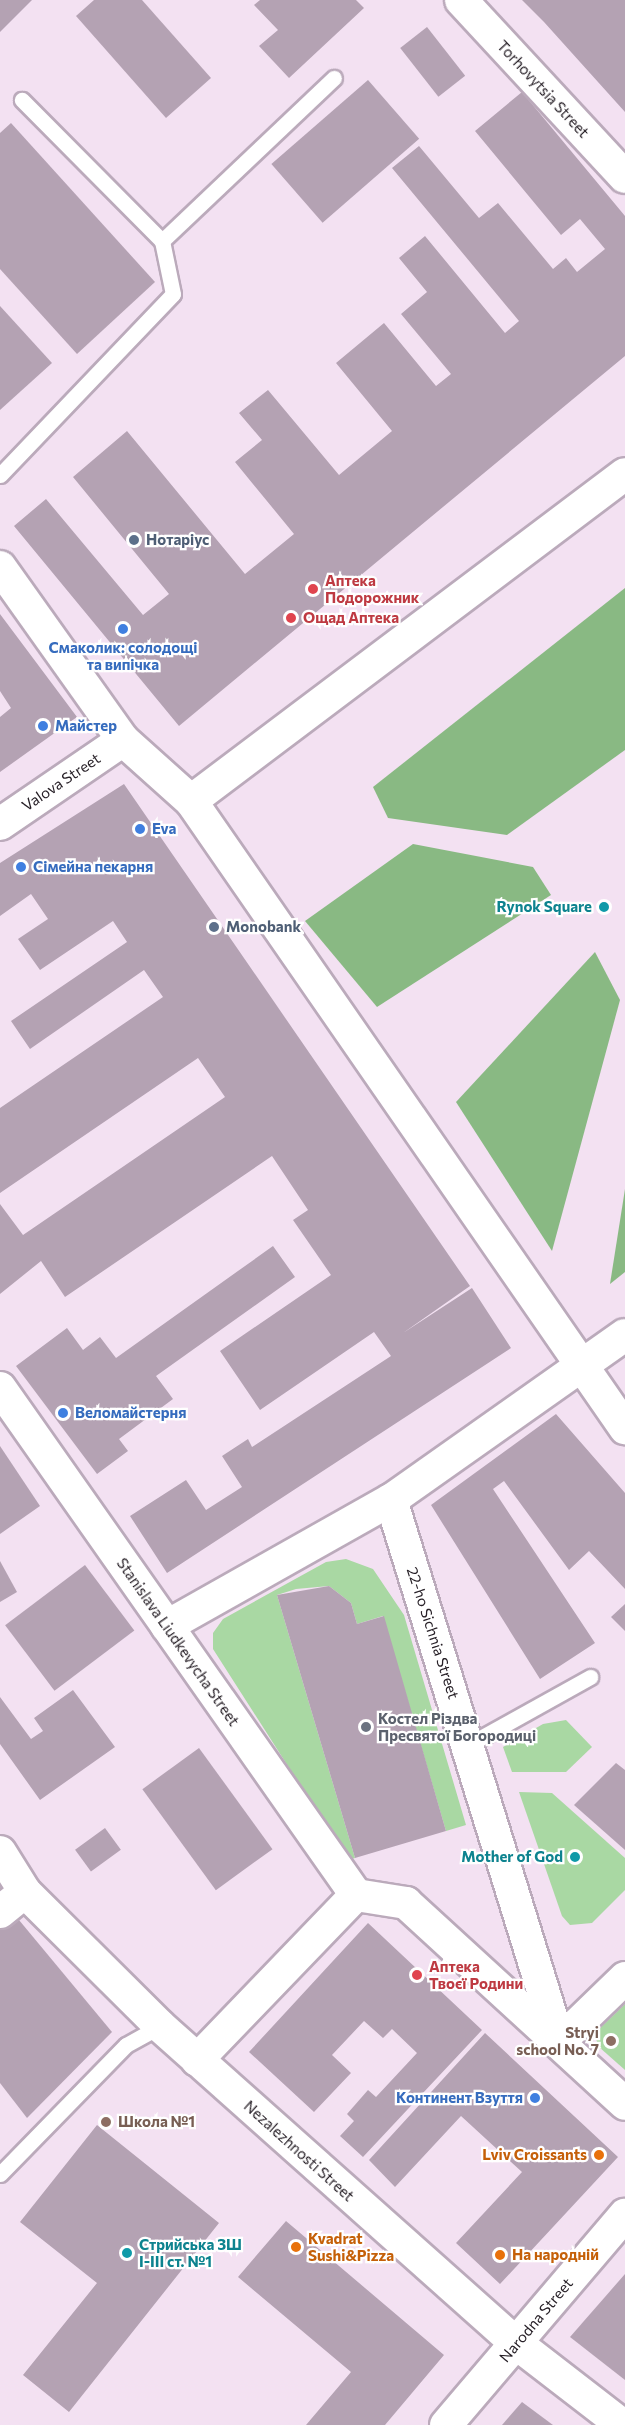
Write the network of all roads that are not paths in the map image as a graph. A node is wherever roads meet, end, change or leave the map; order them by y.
1 (460, 0) edge
2 (334, 78) dead end
3 (22, 100) dead end
4 (625, 177) edge
5 (162, 241) junction
6 (625, 474) edge
7 (0, 475) edge
8 (0, 567) edge
9 (123, 740) junction
10 (191, 801) junction
11 (0, 824) edge
12 (625, 1335) edge
13 (581, 1370) junction
14 (5, 1405) edge
15 (625, 1428) edge
16 (391, 1500) junction
17 (167, 1626) junction
18 (590, 1677) dead end
19 (468, 1745) junction
20 (0, 1852) edge
21 (25, 1892) junction
22 (356, 1895) junction
23 (0, 1912) edge
24 (625, 1978) edge
25 (160, 2026) junction
26 (559, 2042) junction
27 (197, 2060) junction
28 (625, 2104) edge
29 (0, 2174) edge
30 (625, 2215) edge
31 (516, 2343) junction
32 (446, 2425) edge
33 (622, 2425) edge

1 - 4 street, Torhovytsia Street
2 - 5 lane
3 - 5 lane
5 - 7 lane
6 - 10 street
8 - 9 street
9 - 10 street
9 - 11 street, Valova Street
10 - 13 street
12 - 13 street
13 - 15 street
13 - 16 street
14 - 17 street, Stanislava Liudkevycha Street
16 - 17 street
16 - 19 street, 22-ho Sichnia Street
17 - 22 street, Stanislava Liudkevycha Street
18 - 19 lane
19 - 26 street, 22-ho Sichnia Street
20 - 21 street, Nezalezhnosti Street
21 - 23 street
21 - 25 street, Nezalezhnosti Street
22 - 26 street
22 - 27 street
24 - 26 street
25 - 27 street, Nezalezhnosti Street
25 - 29 lane
26 - 28 street
27 - 31 street, Nezalezhnosti Street
30 - 31 street, Narodna Street
31 - 32 street, Narodna Street
31 - 33 street, Nezalezhnosti Street

